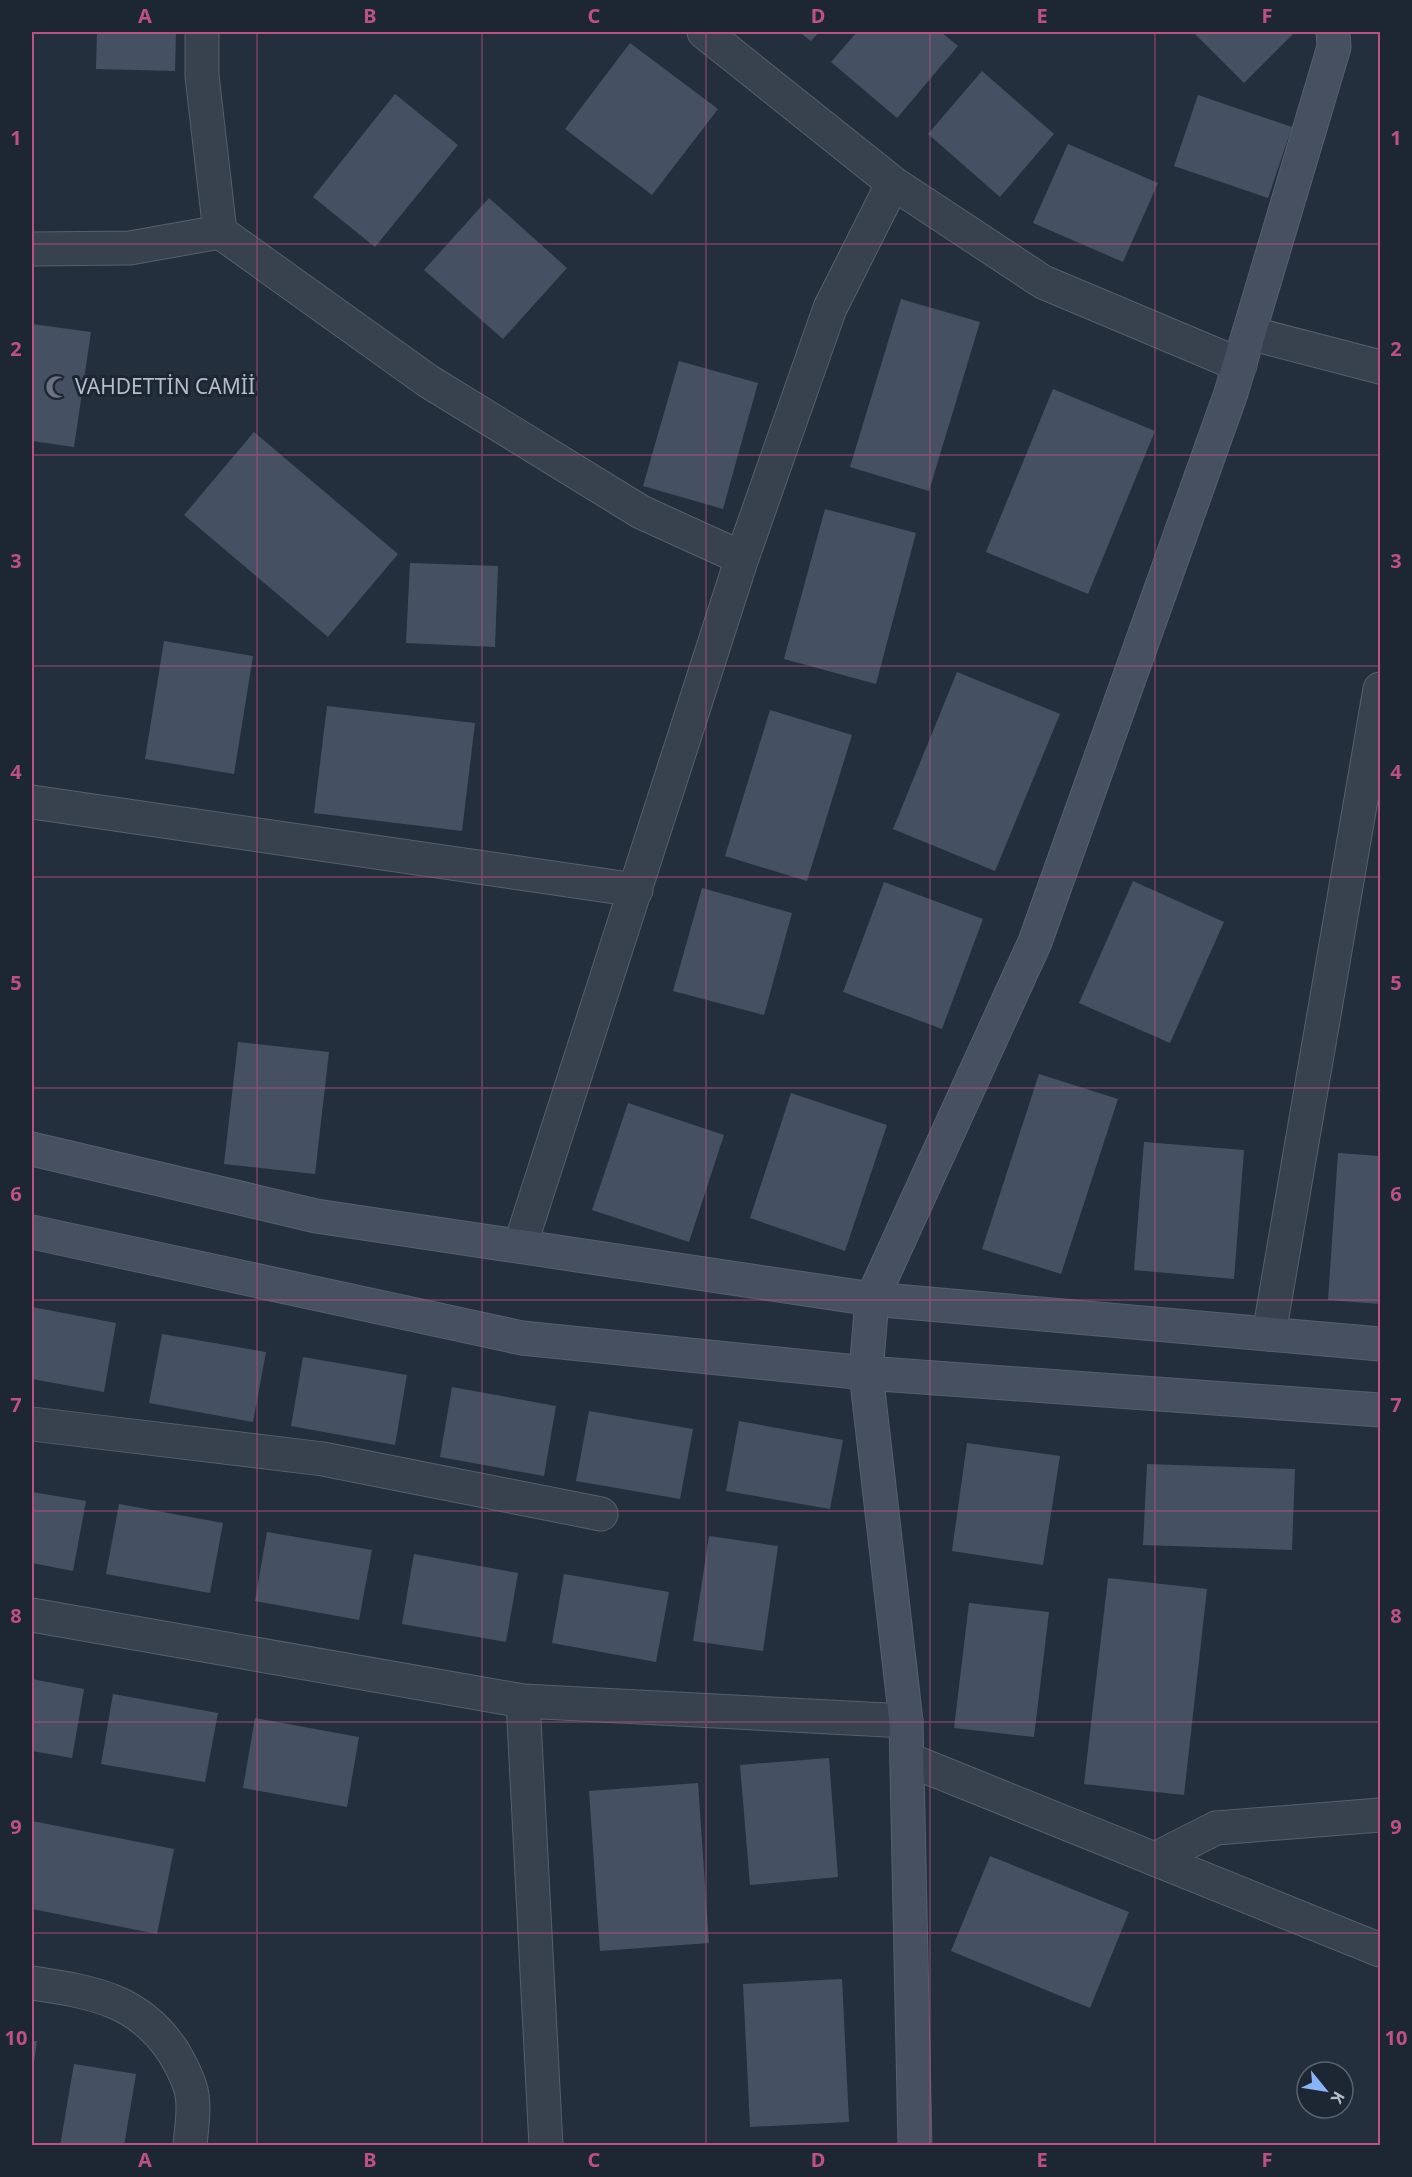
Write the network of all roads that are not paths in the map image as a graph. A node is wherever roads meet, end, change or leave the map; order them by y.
1 (202, 32) edge
2 (704, 32) edge
3 (1333, 32) edge
4 (893, 183) junction
5 (220, 232) junction
6 (32, 249) edge
7 (1249, 333) junction
8 (1240, 365) junction
9 (1380, 367) edge
10 (742, 558) junction
11 (1380, 689) edge
12 (32, 802) edge
13 (636, 890) junction
14 (32, 1149) edge
15 (32, 1232) edge
16 (520, 1246) junction
17 (872, 1299) junction
18 (1269, 1334) junction
19 (1380, 1344) edge
20 (867, 1373) junction
21 (1380, 1410) edge
22 (32, 1424) edge
23 (601, 1514) dead end
24 (32, 1615) edge
25 (523, 1701) junction
26 (906, 1721) junction
27 (907, 1759) junction
28 (1380, 1815) edge
29 (1157, 1858) junction
30 (1380, 1950) edge
31 (32, 1983) edge
32 (190, 2145) edge
33 (546, 2145) edge
34 (915, 2145) edge

1 - 5 street
2 - 4 street
3 - 7 street
4 - 8 street
4 - 10 street
5 - 6 street
5 - 10 street
7 - 8 street
7 - 9 street
8 - 17 street
10 - 13 street
11 - 18 street
12 - 13 street
13 - 16 street
14 - 16 street
15 - 20 street
16 - 17 street
17 - 18 street
17 - 20 street
18 - 19 street
20 - 21 street
20 - 26 street
22 - 23 street
24 - 25 street
25 - 26 street
25 - 33 street
26 - 27 street
27 - 29 street
27 - 34 street
28 - 29 street
29 - 30 street
31 - 32 street

